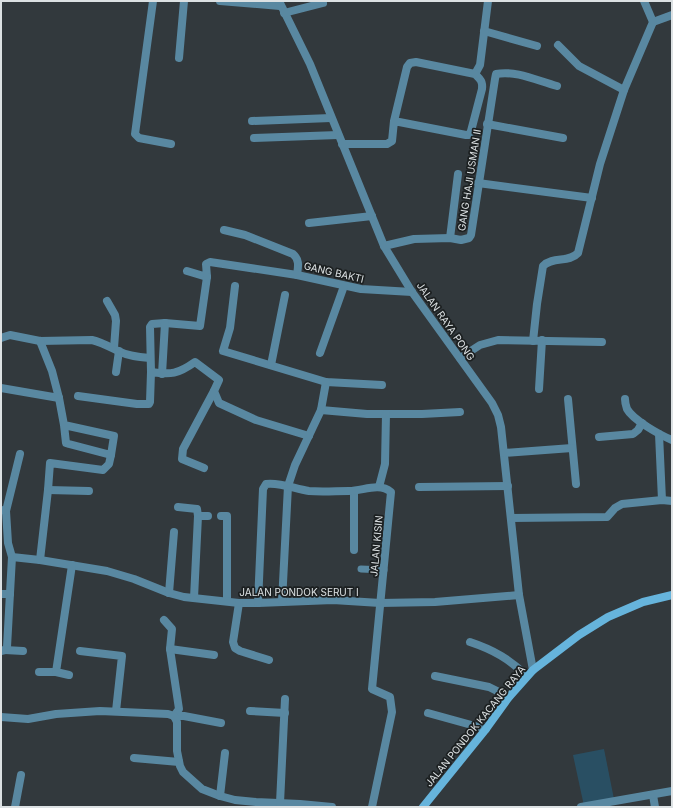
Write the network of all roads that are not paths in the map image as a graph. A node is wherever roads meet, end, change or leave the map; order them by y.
1 (153, 1) edge
2 (184, 1) edge
3 (220, 1) edge
4 (488, 1) edge
5 (644, 1) edge
6 (323, 3) dead end
7 (281, 6) edge
8 (672, 15) edge
9 (653, 22) junction
10 (484, 32) junction
11 (558, 45) dead end
12 (537, 46) dead end
13 (179, 58) dead end
14 (475, 74) junction
15 (557, 86) dead end
16 (624, 90) junction
17 (331, 118) junction
18 (252, 121) dead end
19 (394, 121) junction
20 (487, 124) junction
21 (338, 135) junction
22 (254, 138) dead end
23 (564, 138) dead end
24 (171, 144) dead end
25 (342, 144) junction
26 (458, 174) dead end
27 (478, 183) junction
28 (592, 198) junction
29 (372, 216) junction
30 (309, 222) dead end
31 (224, 230) dead end
32 (450, 238) junction
33 (384, 246) junction
34 (187, 271) dead end
35 (297, 275) junction
36 (207, 277) junction
37 (235, 286) dead end
38 (344, 286) junction
39 (412, 292) junction
40 (285, 295) dead end
41 (107, 301) dead end
42 (165, 323) junction
43 (1, 338) edge
44 (533, 340) junction
45 (542, 340) junction
46 (40, 341) junction
47 (602, 342) dead end
48 (116, 350) junction
49 (320, 353) dead end
50 (150, 358) junction
51 (460, 358) junction
52 (271, 365) junction
53 (116, 372) dead end
54 (150, 372) junction
55 (162, 374) junction
56 (326, 382) junction
57 (382, 385) dead end
58 (1, 388) edge
59 (539, 389) dead end
60 (214, 390) junction
61 (78, 396) dead end
62 (59, 398) junction
63 (568, 399) dead end
64 (625, 399) dead end
65 (321, 410) junction
66 (460, 412) dead end
67 (386, 414) junction
68 (642, 423) junction
69 (64, 425) junction
70 (659, 434) junction
71 (310, 436) junction
72 (599, 437) dead end
73 (672, 440) edge
74 (572, 448) junction
75 (504, 453) junction
76 (20, 454) dead end
77 (111, 456) junction
78 (204, 468) dead end
79 (576, 484) dead end
80 (288, 486) junction
81 (508, 486) junction
82 (379, 487) junction
83 (419, 487) dead end
84 (48, 490) junction
85 (89, 491) dead end
86 (354, 491) junction
87 (662, 500) junction
88 (672, 501) edge
89 (178, 507) dead end
90 (3, 511) edge
91 (198, 516) junction
92 (208, 516) dead end
93 (221, 516) dead end
94 (511, 518) junction
95 (174, 532) dead end
96 (4, 543) edge
97 (354, 550) dead end
98 (12, 557) junction
99 (40, 560) junction
100 (72, 565) junction
101 (361, 569) dead end
102 (384, 570) junction
103 (169, 593) junction
104 (5, 594) edge
105 (519, 595) junction
106 (672, 595) edge
107 (194, 598) junction
108 (227, 601) junction
109 (282, 602) junction
110 (238, 603) junction
111 (258, 603) junction
112 (380, 603) junction
113 (164, 620) dead end
114 (470, 642) dead end
115 (170, 649) junction
116 (3, 651) edge
117 (23, 651) dead end
118 (80, 651) dead end
119 (214, 655) dead end
120 (270, 660) dead end
121 (39, 672) dead end
122 (56, 672) junction
123 (530, 673) junction
124 (69, 675) dead end
125 (435, 676) dead end
126 (510, 697) junction
127 (285, 699) dead end
128 (250, 711) dead end
129 (116, 712) junction
130 (285, 712) junction
131 (428, 712) dead end
132 (174, 716) junction
133 (1, 717) edge
134 (220, 723) dead end
135 (486, 729) junction
136 (225, 753) dead end
137 (134, 758) dead end
138 (180, 762) junction
139 (21, 775) dead end
140 (672, 791) edge
141 (653, 795) junction
142 (220, 796) junction
143 (280, 803) junction
144 (234, 804) edge
145 (15, 807) edge
146 (332, 807) edge
147 (372, 807) edge
148 (423, 807) edge
149 (581, 807) edge
150 (655, 807) edge

1 - 24 street
2 - 13 street
3 - 7 street
4 - 10 street
5 - 9 street
6 - 7 street
7 - 17 street, JALAN RAYA PONG
8 - 9 street
9 - 16 street
10 - 12 street
10 - 14 street
11 - 16 street
14 - 19 street
14 - 19 street
15 - 20 street, GANG HAJI USMAN II
16 - 28 street
17 - 18 street
17 - 21 street, JALAN RAYA PONG
19 - 25 street
20 - 23 street
20 - 27 street, GANG HAJI USMAN II
21 - 22 street
21 - 25 street, JALAN RAYA PONG
25 - 29 street, JALAN RAYA PONG
26 - 32 street
27 - 28 street
27 - 32 street, GANG HAJI USMAN II
28 - 44 street
29 - 30 street
29 - 33 street, JALAN RAYA PONG
31 - 35 street, GANG BAKTI
32 - 33 street, GANG HAJI USMAN II
33 - 39 street, JALAN RAYA PONG
34 - 36 street
35 - 36 street
35 - 38 street, GANG BAKTI
36 - 42 street
37 - 52 street
38 - 39 street, GANG BAKTI
38 - 49 street
39 - 51 street, JALAN RAYA PONG
40 - 52 street
41 - 48 street
42 - 50 street
42 - 55 street
43 - 46 street
44 - 45 street
44 - 51 street
45 - 47 street
45 - 59 street
46 - 48 street
46 - 62 street
48 - 50 street
48 - 53 street
50 - 54 street
51 - 75 street, JALAN RAYA PONG
52 - 56 street
54 - 55 street
54 - 61 street
55 - 60 street
56 - 57 street
56 - 65 street
58 - 62 street
60 - 71 street
60 - 78 street
62 - 69 street
63 - 74 street
64 - 68 street
65 - 67 street
65 - 71 street
66 - 67 street
67 - 82 street
68 - 70 street
68 - 72 street
69 - 77 street
69 - 77 street
70 - 73 street
70 - 87 street
71 - 80 street
74 - 75 street
74 - 79 street
75 - 81 street, JALAN RAYA PONG
76 - 90 street
77 - 84 street
80 - 86 street
80 - 109 street
80 - 111 street
81 - 83 street
81 - 94 street, JALAN RAYA PONG
82 - 86 street
82 - 102 street, JALAN KISIN
84 - 85 street
84 - 99 street
86 - 97 street
87 - 88 street
87 - 94 street
89 - 91 street
90 - 96 street
91 - 92 street
91 - 107 street
93 - 108 street
94 - 105 street, JALAN RAYA PONG
95 - 103 street
96 - 98 street
98 - 99 street, JALAN PONDOK SERUT I
98 - 104 street
99 - 100 street, JALAN PONDOK SERUT I
100 - 103 street, JALAN PONDOK SERUT I
100 - 122 street
101 - 102 street
102 - 112 street, JALAN KISIN
103 - 107 street, JALAN PONDOK SERUT I
104 - 116 street
105 - 112 street, JALAN PONDOK SERUT I
105 - 123 street, JALAN RAYA PONG
106 - 123 main road, JALAN PONDOK KACANG RAYA
107 - 108 street, JALAN PONDOK SERUT I
108 - 110 street, JALAN PONDOK SERUT I
109 - 111 street, JALAN PONDOK SERUT I
109 - 112 street, JALAN PONDOK SERUT I
110 - 111 street, JALAN PONDOK SERUT I
110 - 120 street
112 - 147 street, JALAN KISIN
113 - 115 street
114 - 123 street
115 - 119 street
115 - 132 street
116 - 117 street
118 - 129 street
121 - 122 street
122 - 124 street
123 - 126 main road, JALAN PONDOK KACANG RAYA
125 - 126 street
126 - 135 main road, JALAN PONDOK KACANG RAYA
127 - 130 street
128 - 130 street
129 - 132 street
129 - 133 street
130 - 143 street
131 - 135 street
132 - 134 street
132 - 138 street
135 - 148 main road, JALAN PONDOK KACANG RAYA
136 - 142 street
137 - 138 street
138 - 142 street
139 - 145 street
140 - 141 street
141 - 149 street
141 - 150 street
142 - 144 street
143 - 144 street
143 - 146 street

